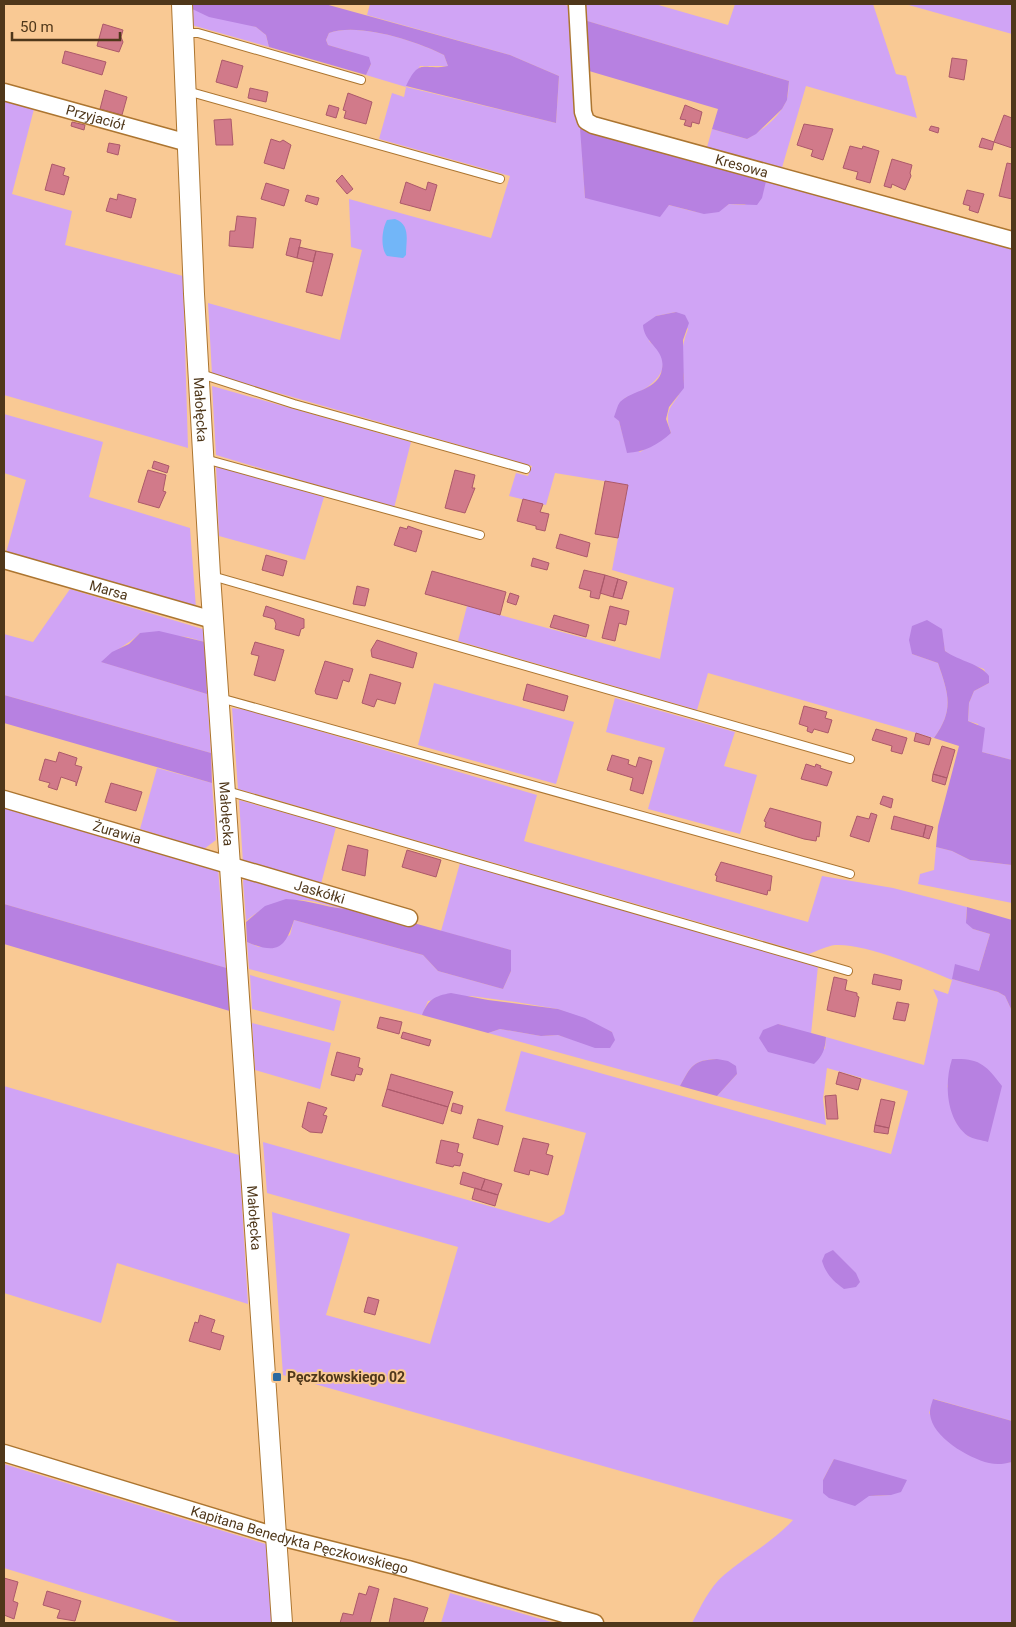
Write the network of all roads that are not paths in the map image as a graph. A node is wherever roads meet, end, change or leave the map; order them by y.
1 (182, 4) edge
2 (577, 4) edge
3 (183, 33) junction
4 (361, 80) dead end
5 (186, 91) junction
6 (4, 92) edge
7 (188, 143) junction
8 (500, 179) dead end
9 (1012, 240) edge
10 (199, 374) junction
11 (204, 458) junction
12 (526, 469) dead end
13 (480, 535) dead end
14 (4, 560) edge
15 (210, 576) junction
16 (213, 620) junction
17 (218, 697) junction
18 (850, 758) dead end
19 (225, 791) junction
20 (4, 799) edge
21 (229, 866) junction
22 (850, 874) dead end
23 (409, 918) dead end
24 (848, 971) dead end
25 (4, 1453) edge
26 (276, 1536) junction
27 (282, 1623) edge
28 (595, 1623) edge

1 - 3 street, Małołęcka
2 - 9 street, Kresowa
3 - 4 lane
3 - 5 street, Małołęcka
5 - 7 street, Małołęcka
5 - 8 lane
6 - 7 street, Przyjaciół
7 - 10 street, Małołęcka
10 - 11 street, Małołęcka
10 - 12 lane
11 - 13 lane
11 - 15 street, Małołęcka
14 - 16 street, Marsa
15 - 16 street, Małołęcka
15 - 18 lane
16 - 17 street, Małołęcka
17 - 19 street, Małołęcka
17 - 22 lane
19 - 21 street, Małołęcka
19 - 24 lane
20 - 21 street, Żurawia
21 - 23 street, Jaskółki
21 - 26 street, Małołęcka
25 - 26 street, Kapitana Benedykta Pęczkowskiego
26 - 27 street, Małołęcka
26 - 28 street, Kapitana Benedykta Pęczkowskiego

